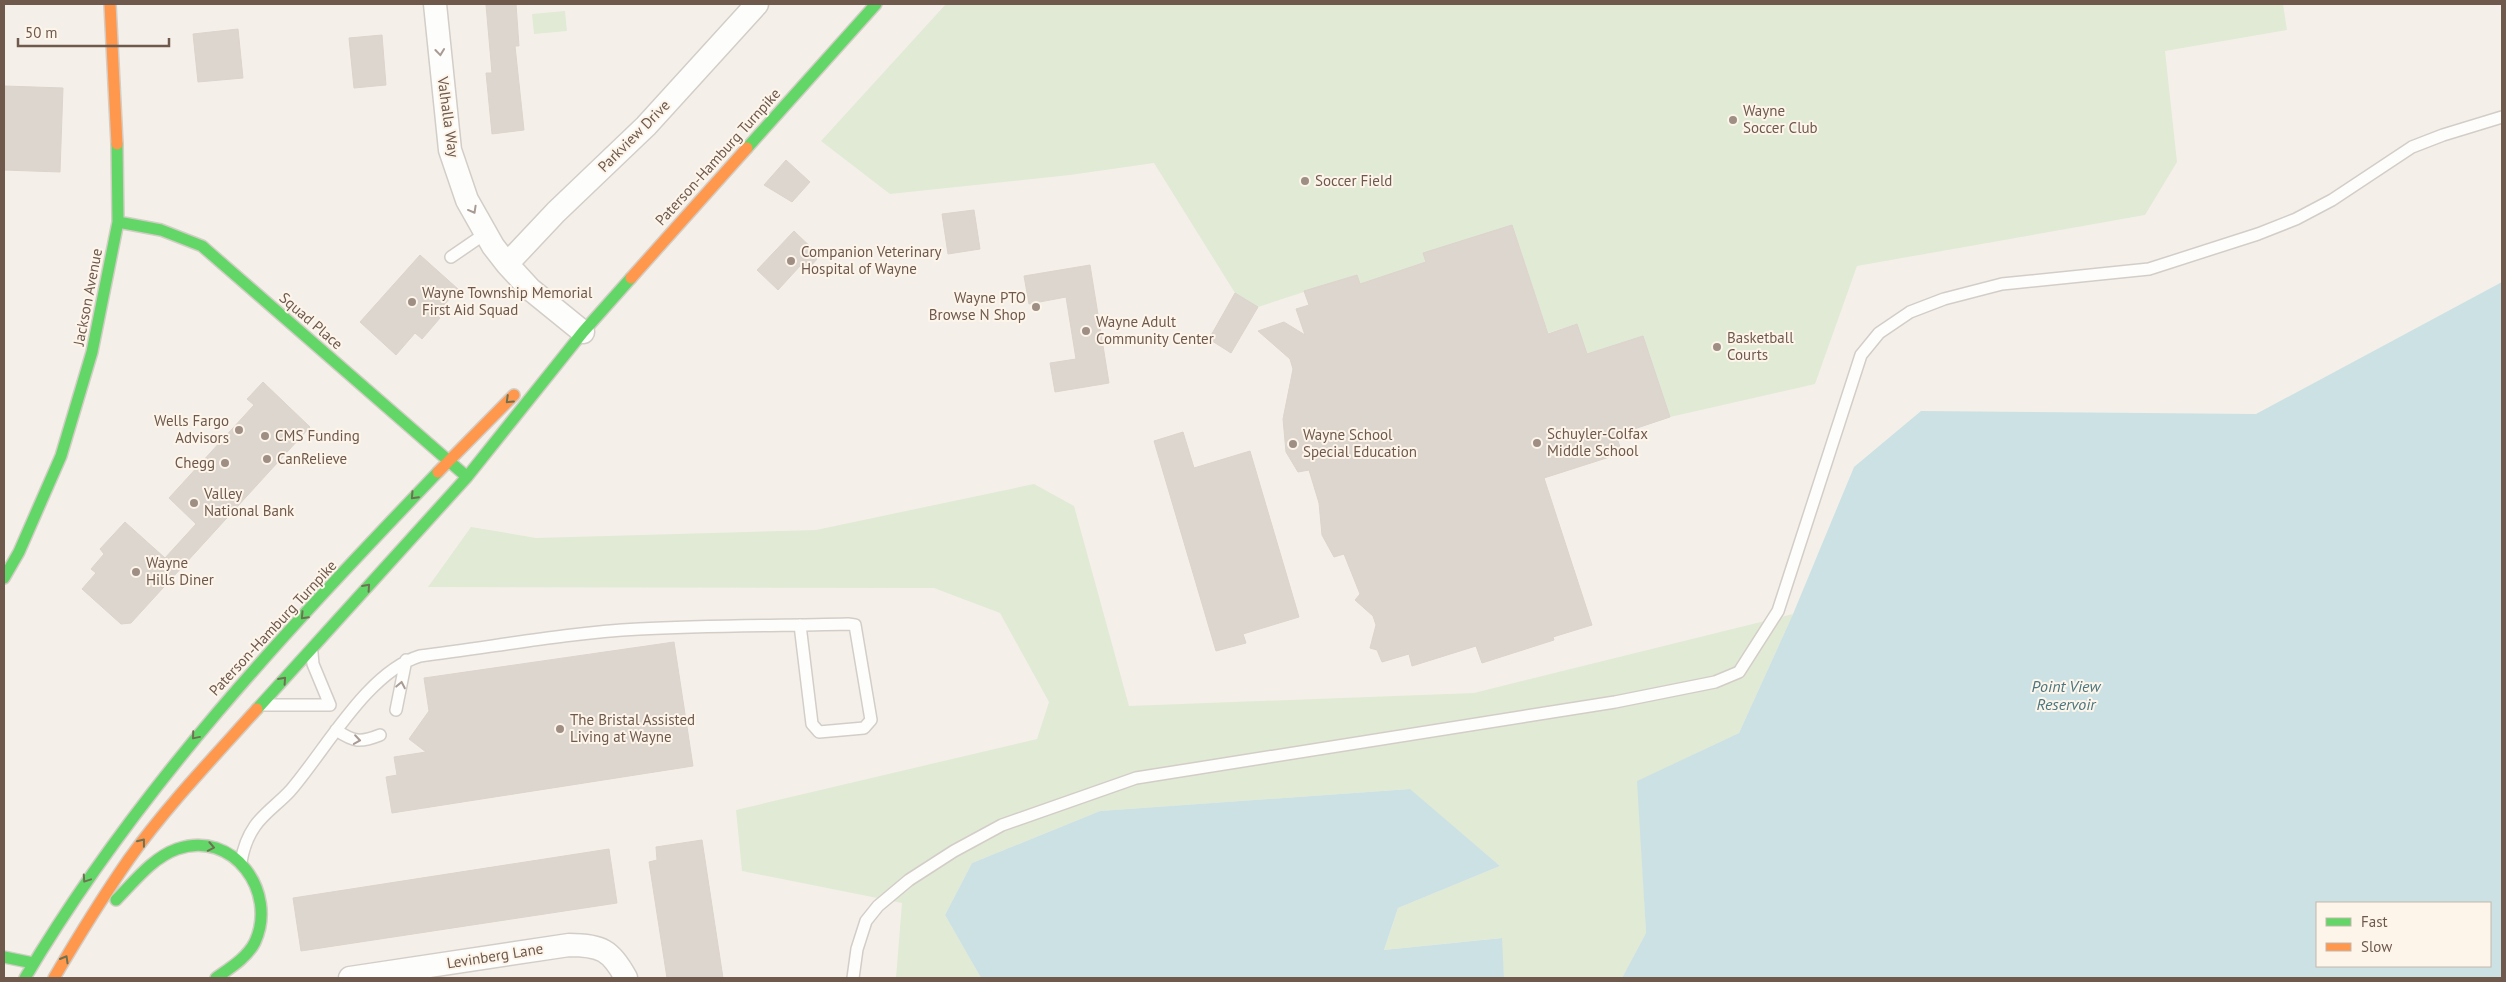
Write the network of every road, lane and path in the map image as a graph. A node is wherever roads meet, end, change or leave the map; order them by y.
1 (110, 4) edge
2 (435, 4) edge
3 (757, 4) edge
4 (876, 4) edge
5 (2502, 117) edge
6 (118, 222) junction
7 (486, 233) junction
8 (451, 257) dead end
9 (507, 264) junction
10 (584, 332) junction
11 (447, 460) junction
12 (467, 477) junction
13 (4, 578) edge
14 (800, 625) junction
15 (311, 649) junction
16 (406, 660) junction
17 (261, 705) junction
18 (330, 705) junction
19 (396, 710) dead end
20 (346, 717) junction
21 (336, 730) junction
22 (380, 735) dead end
23 (241, 862) junction
24 (76, 940) junction
25 (4, 957) edge
26 (33, 963) junction
27 (25, 978) edge
28 (55, 978) edge
29 (216, 978) edge
30 (350, 978) edge
31 (626, 978) edge
32 (853, 978) edge

1 - 6 main road, Jackson Avenue
2 -> 7 street, Valhalla Way
3 - 9 street, Parkview Drive
4 - 10 main road, Paterson-Hamburg Turnpike
5 - 32 lane
6 - 11 main road, Squad Place
6 - 13 main road, Jackson Avenue
7 - 8 lane
7 - 9 street, Valhalla Way
9 - 10 street, Valhalla Way
10 -> 11 main road, Paterson-Hamburg Turnpike
10 - 12 main road, Paterson-Hamburg Turnpike
11 - 12 main road, Squad Place
11 -> 26 main road, Paterson-Hamburg Turnpike
15 -> 12 main road, Paterson-Hamburg Turnpike
14 - 14 lane
14 - 16 lane
17 -> 15 main road, Paterson-Hamburg Turnpike
15 - 18 lane
19 -> 16 lane
16 - 20 lane
17 - 18 lane
24 -> 17 main road, Paterson-Hamburg Turnpike
18 - 20 lane
20 - 21 lane
21 -> 22 lane
21 - 23 lane
24 -> 23 main road
23 - 29 main road
28 -> 24 main road, Paterson-Hamburg Turnpike
25 - 26 main road
26 - 27 main road, Paterson-Hamburg Turnpike
26 - 28 main road
30 - 31 street, Levinberg Lane

